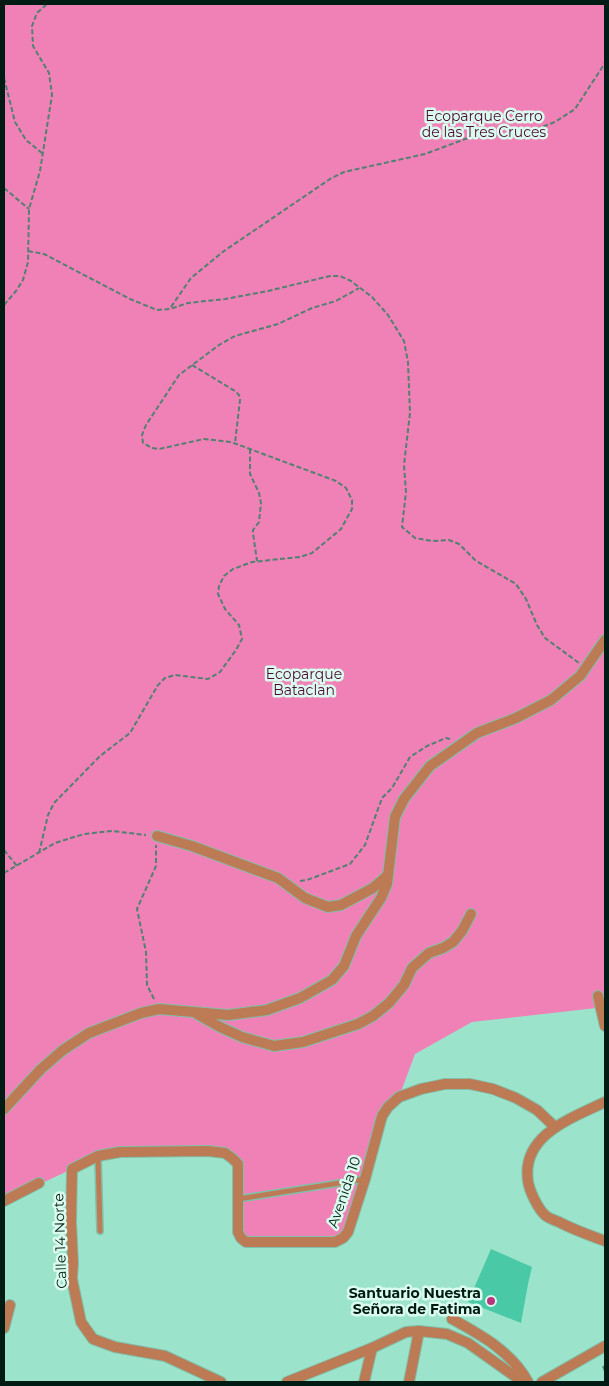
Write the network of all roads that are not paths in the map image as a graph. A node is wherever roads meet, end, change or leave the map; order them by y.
1 (605, 640) edge
2 (157, 836) road end
3 (388, 875) junction
4 (470, 914) dead end
5 (598, 996) dead end
6 (194, 1012) junction
7 (605, 1026) edge
8 (605, 1102) edge
9 (4, 1109) edge
10 (555, 1126) junction
11 (98, 1156) junction
12 (72, 1169) joint
13 (365, 1179) junction
14 (39, 1183) dead end
15 (238, 1199) junction
16 (4, 1201) edge
17 (100, 1231) dead end
18 (605, 1241) edge
19 (10, 1304) dead end
20 (452, 1319) dead end
21 (4, 1328) edge
22 (419, 1331) junction
23 (605, 1346) edge
24 (372, 1348) junction
25 (221, 1382) edge
26 (287, 1382) edge
27 (364, 1382) edge
28 (410, 1382) edge
29 (523, 1382) edge
30 (528, 1382) edge
31 (542, 1382) edge

1 - 3 street
2 - 3 street
3 - 6 street
4 - 6 street
5 - 7 street
6 - 9 street
8 - 10 street
10 - 13 street, Avenida 10
10 - 18 street
11 - 12 street, Avenida 10
11 - 15 street, Avenida 10
11 - 17 lane
12 - 25 street, Calle 14 Norte
13 - 15 lane
13 - 15 street, Avenida 10
14 - 16 street
19 - 21 street
20 - 30 street
22 - 24 street
22 - 28 street
22 - 29 street
23 - 31 street
24 - 26 street
24 - 27 street

